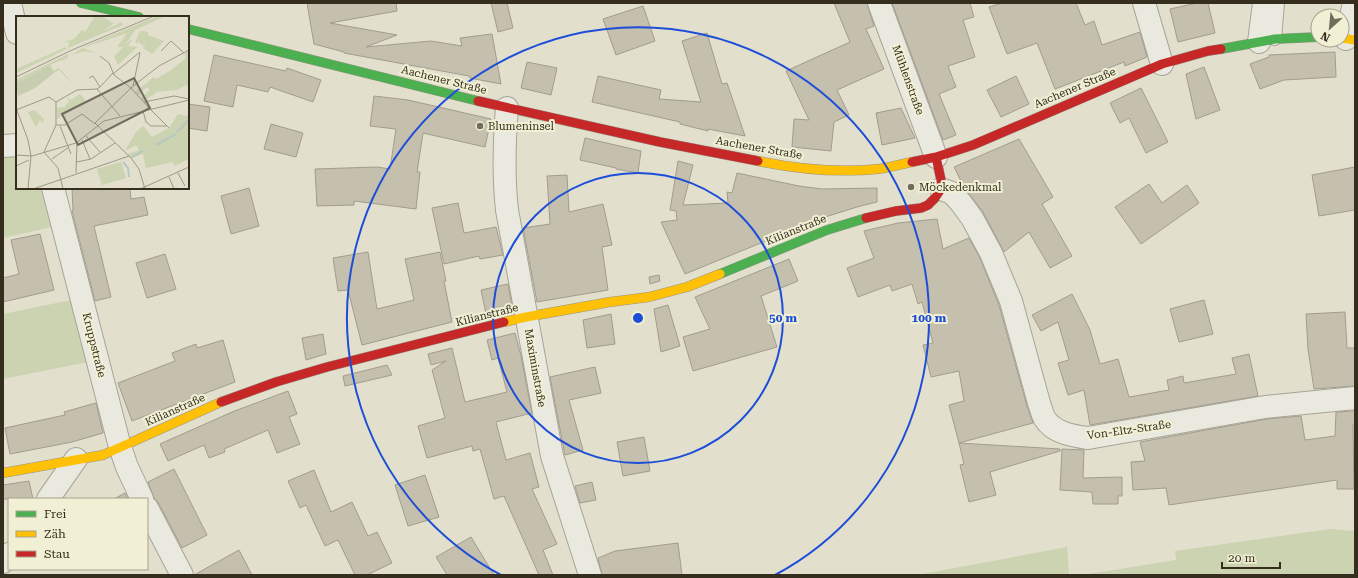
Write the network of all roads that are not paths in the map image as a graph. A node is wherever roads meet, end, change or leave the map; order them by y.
1 (10, 3) edge
2 (81, 3) edge
3 (879, 3) edge
4 (1144, 3) edge
5 (1264, 3) edge
6 (1278, 3) edge
7 (1354, 3) edge
8 (132, 11) edge
9 (1350, 27) edge
10 (16, 29) edge
11 (189, 29) edge
12 (1310, 38) edge
13 (1267, 41) junction
14 (1162, 64) junction
15 (507, 108) junction
16 (16, 145) edge
17 (3, 146) edge
18 (936, 157) junction
19 (53, 189) edge
20 (941, 189) junction
21 (526, 317) junction
22 (1355, 398) edge
23 (120, 447) junction
24 (76, 459) junction
25 (3, 472) edge
26 (49, 498) edge
27 (142, 498) edge
28 (148, 510) edge
29 (182, 575) edge
30 (590, 575) edge

1 - 10 street
2 - 8 main road
3 - 18 street, Mühlenstraße
4 - 14 street
5 - 13 street
6 - 13 lane
7 - 9 street
11 - 15 main road, Aachener Straße
12 - 13 main road, Aachener Straße
13 - 14 main road, Aachener Straße
14 - 18 main road, Aachener Straße
15 - 18 main road, Aachener Straße
15 - 21 street, Maximinstraße
16 - 17 street
18 - 20 main road
19 - 23 street, Kruppstraße
20 - 21 main road, Kilianstraße
20 - 22 street, Von-Eltz-Straße
21 - 23 main road, Kilianstraße
21 - 30 street, Maximinstraße
23 - 24 main road, Kilianstraße
23 - 27 street, Kruppstraße
24 - 25 main road, Kilianstraße
24 - 26 street
28 - 29 street

